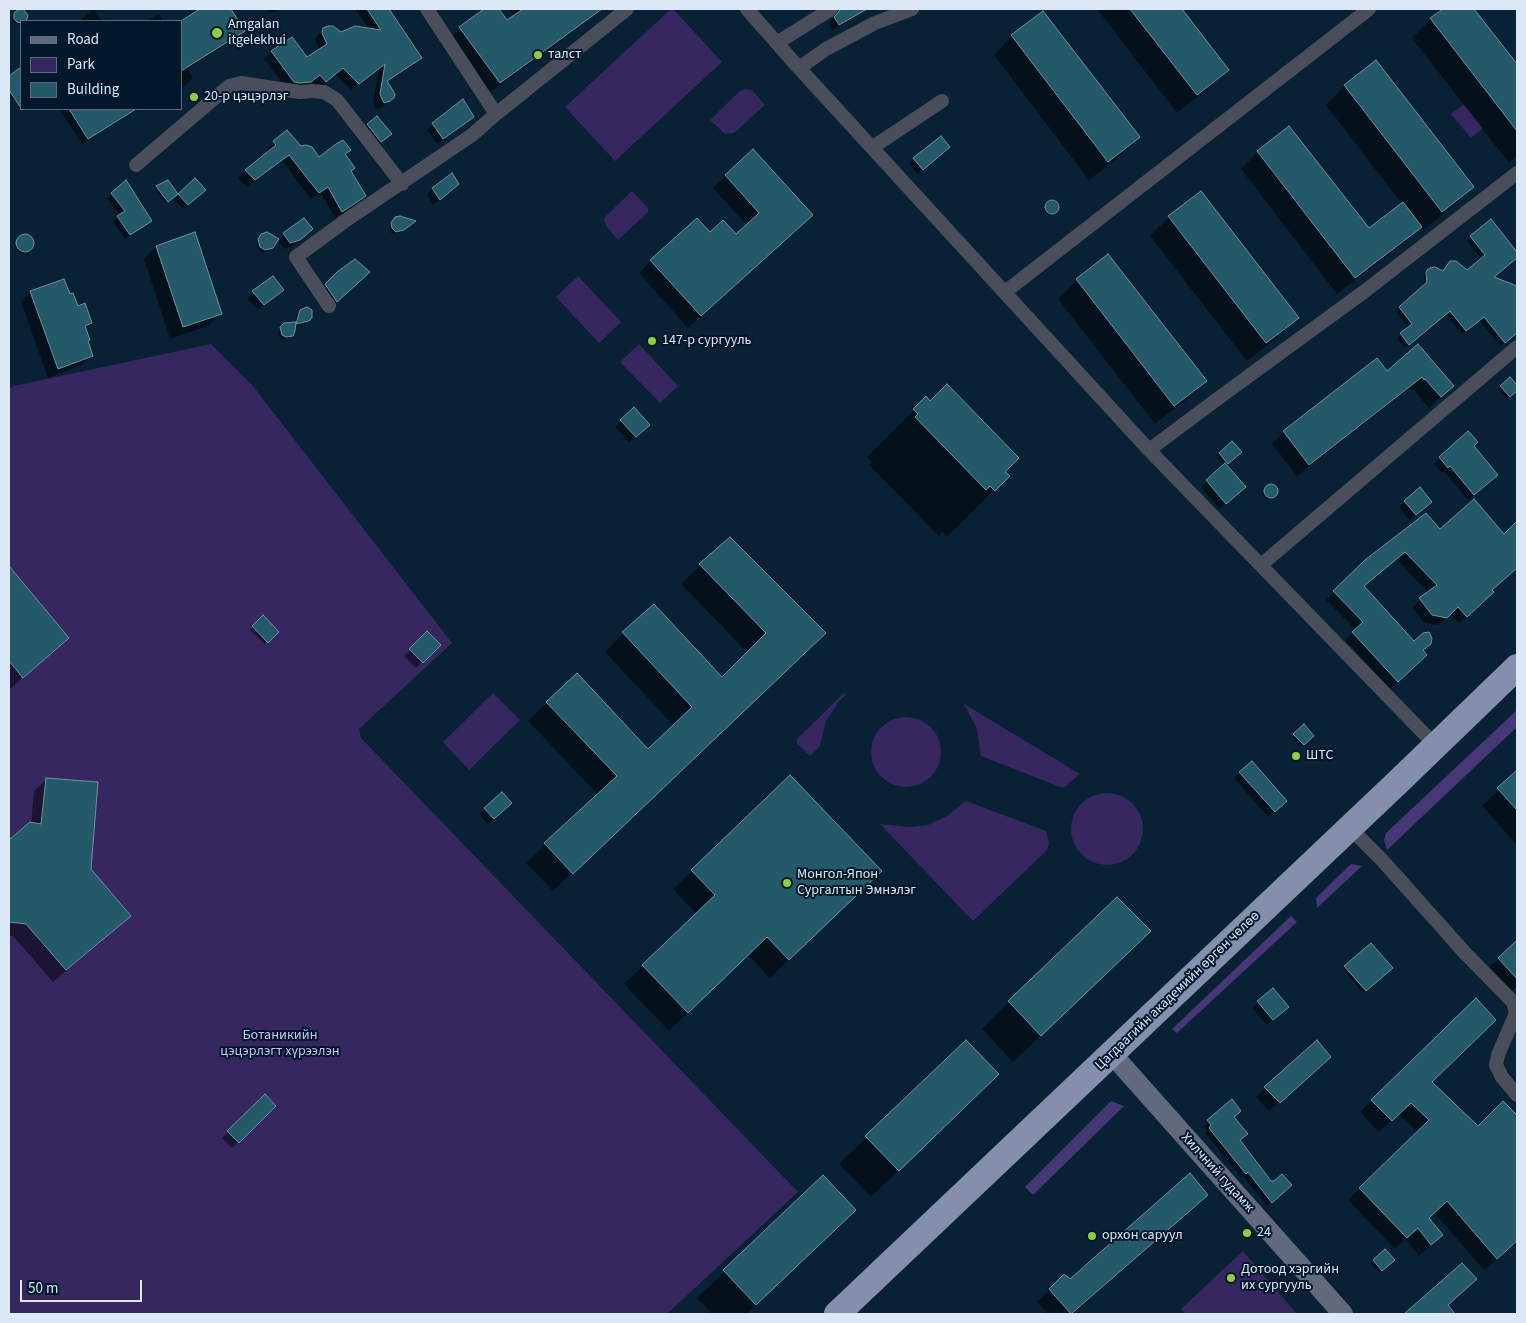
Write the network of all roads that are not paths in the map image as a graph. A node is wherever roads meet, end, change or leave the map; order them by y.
1 (427, 9) edge
2 (627, 9) edge
3 (747, 9) edge
4 (831, 9) edge
5 (912, 9) edge
6 (1368, 9) edge
7 (777, 43) junction
8 (799, 68) junction
9 (942, 101) dead end
10 (496, 114) junction
11 (873, 147) junction
12 (136, 165) dead end
13 (1517, 173) edge
14 (402, 184) junction
15 (1005, 292) junction
16 (329, 306) dead end
17 (1517, 348) edge
18 (1149, 450) junction
19 (1260, 565) junction
20 (1517, 666) edge
21 (1435, 745) junction
22 (1350, 828) junction
23 (1111, 1053) junction
24 (1517, 1095) edge
25 (837, 1314) edge
26 (1343, 1314) edge

1 - 10 street
2 - 10 street
3 - 7 street
4 - 7 street
5 - 8 street
6 - 15 street
7 - 8 street
8 - 11 street
9 - 11 street
10 - 14 street
11 - 15 street
12 - 14 street
13 - 18 street
14 - 16 street
15 - 18 street
17 - 19 street
18 - 19 street
19 - 21 street
20 - 21 highway, Цагдаагийн академийн өргөн чөлөө
21 - 22 highway, Цагдаагийн академийн өргөн чөлөө
22 - 23 highway, Цагдаагийн академийн өргөн чөлөө
22 - 24 street
23 - 25 highway, Цагдаагийн академийн өргөн чөлөө
23 - 26 main road, Хилчний гудамж

